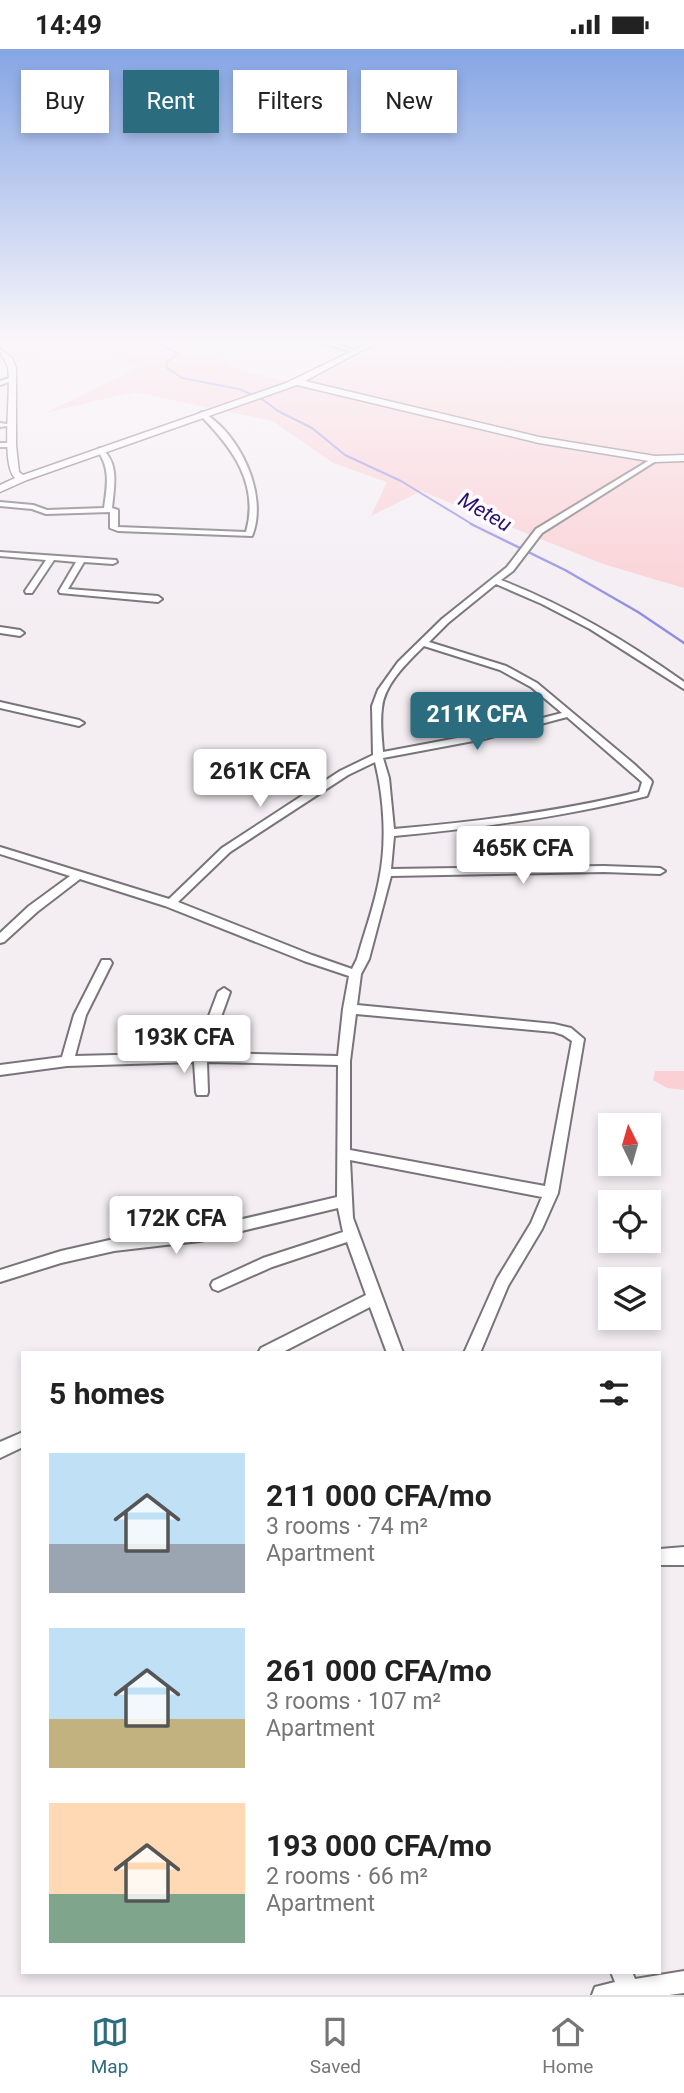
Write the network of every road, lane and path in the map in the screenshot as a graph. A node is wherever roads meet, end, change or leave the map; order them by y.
1 (11, 430) edge
2 (157, 430) edge
3 (218, 430) edge
4 (496, 430) edge
5 (0, 445) edge
6 (12, 445) junction
7 (100, 450) junction
8 (684, 458) edge
9 (655, 459) junction
10 (20, 477) junction
11 (2, 486) edge
12 (0, 504) edge
13 (108, 510) junction
14 (0, 554) edge
15 (51, 558) junction
16 (80, 560) junction
17 (113, 562) dead end
18 (495, 581) junction
19 (29, 591) dead end
20 (158, 599) dead end
21 (0, 630) edge
22 (20, 633) dead end
23 (424, 643) junction
24 (684, 686) edge
25 (0, 705) edge
26 (569, 714) junction
27 (79, 723) dead end
28 (378, 756) junction
29 (389, 833) junction
30 (0, 850) edge
31 (660, 871) dead end
32 (385, 873) junction
33 (77, 876) junction
34 (171, 904) junction
35 (0, 940) edge
36 (106, 963) dead end
37 (355, 974) junction
38 (224, 992) dead end
39 (349, 1009) junction
40 (200, 1056) junction
41 (67, 1061) junction
42 (344, 1061) junction
43 (0, 1070) edge
44 (202, 1092) dead end
45 (344, 1154) junction
46 (551, 1193) junction
47 (344, 1201) junction
48 (351, 1235) junction
49 (0, 1276) edge
50 (218, 1285) dead end
51 (376, 1297) junction
52 (270, 1351) edge
53 (394, 1351) edge
54 (473, 1351) edge
55 (21, 1440) edge
56 (0, 1450) edge
57 (684, 1556) edge
58 (661, 1557) edge
59 (684, 1982) edge
60 (627, 1986) edge
61 (603, 1995) edge

1 - 6 street
2 - 7 street
3 - 13 street
4 - 9 street
5 - 6 street
6 - 10 street
7 - 10 street
7 - 13 street
8 - 9 street
9 - 18 street
10 - 11 street
12 - 13 street
14 - 15 street
15 - 16 street
15 - 19 street
16 - 17 street
16 - 20 street
18 - 23 street
18 - 24 street
21 - 22 street
23 - 26 street
23 - 28 street
25 - 27 street
26 - 28 street
26 - 29 street
28 - 29 street
28 - 34 street
29 - 32 street
30 - 33 street
31 - 32 street
32 - 37 street
33 - 34 street
33 - 35 street
34 - 37 street
36 - 41 street
37 - 39 street
38 - 40 street
39 - 42 street
39 - 46 street
40 - 41 street
40 - 42 street
40 - 44 street
41 - 43 street
42 - 45 street
45 - 46 street
45 - 47 street
46 - 54 street
47 - 48 street
47 - 49 street
48 - 50 street
48 - 51 street
51 - 52 street
51 - 53 street
55 - 56 street
57 - 58 street
59 - 60 street
60 - 61 street

